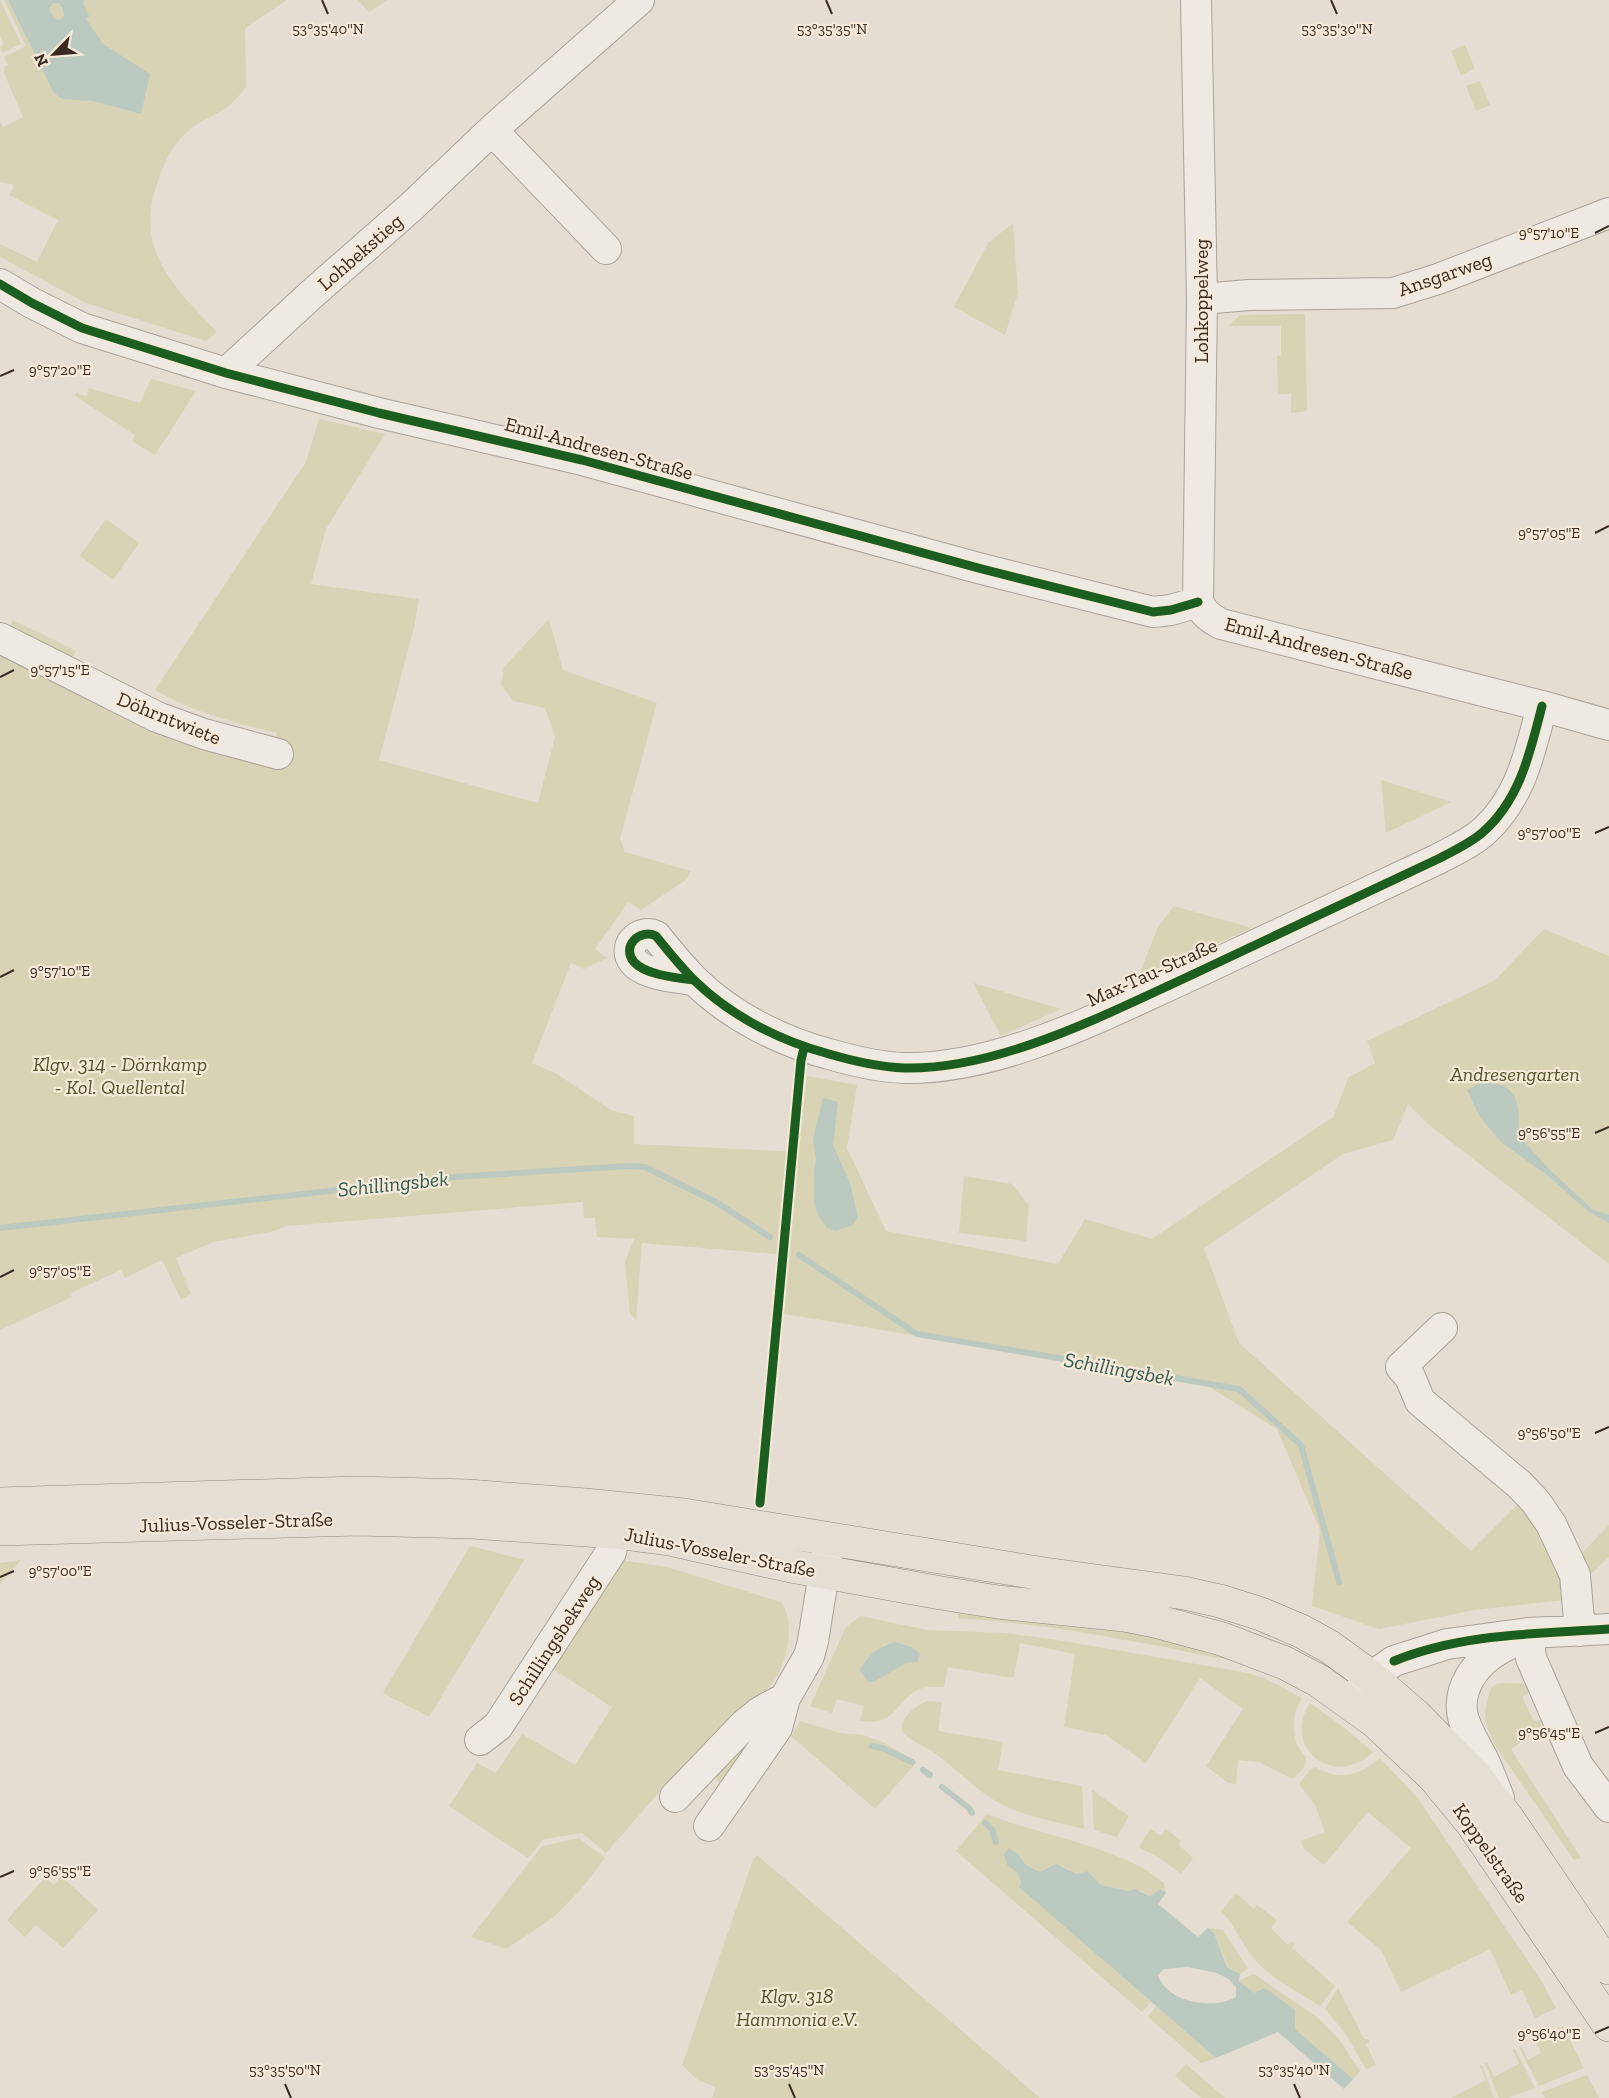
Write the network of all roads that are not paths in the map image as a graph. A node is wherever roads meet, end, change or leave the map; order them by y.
1 (639, 0) edge
2 (1196, 0) edge
3 (492, 130) junction
4 (1609, 213) edge
5 (606, 249) dead end
6 (0, 284) edge
7 (1202, 299) junction
8 (226, 373) junction
9 (1198, 602) junction
10 (0, 638) edge
11 (1542, 706) junction
12 (1609, 725) edge
13 (278, 754) dead end
14 (694, 980) dead end
15 (1442, 1328) dead end
16 (0, 1504) edge
17 (0, 1529) edge
18 (615, 1532) junction
19 (830, 1538) junction
20 (824, 1572) junction
21 (1594, 1630) edge
22 (1528, 1633) junction
23 (1371, 1677) junction
24 (785, 1698) junction
25 (1350, 1702) junction
26 (480, 1740) dead end
27 (1609, 1807) edge
28 (1508, 1819) junction
29 (1609, 1968) edge
30 (1609, 2025) edge

1 - 3 street, Lohbekstieg
2 - 7 street, Lohkoppelweg
3 - 5 street
3 - 8 street, Lohbekstieg
4 - 7 street, Ansgarweg
6 - 8 street, Emil-Andresen-Straße
7 - 9 street, Lohkoppelweg
8 - 9 street, Emil-Andresen-Straße
9 - 11 street, Emil-Andresen-Straße
10 - 13 street, Döhrntwiete
11 - 12 street, Emil-Andresen-Straße
11 - 14 street, Max-Tau-Straße
15 - 21 street
16 - 19 main road, Julius-Vosseler-Straße
17 - 18 main road, Julius-Vosseler-Straße
18 - 20 main road, Julius-Vosseler-Straße
18 - 26 street, Schillingsbekweg
19 - 20 street
19 - 23 main road, Julius-Vosseler-Straße
20 - 24 street
20 - 25 main road, Julius-Vosseler-Straße
21 - 22 street
22 - 23 street
22 - 27 street
22 - 28 street
23 - 25 street
23 - 28 main road, Koppelstraße
24 - 24 street
25 - 30 main road, Koppelstraße
28 - 29 main road, Koppelstraße

